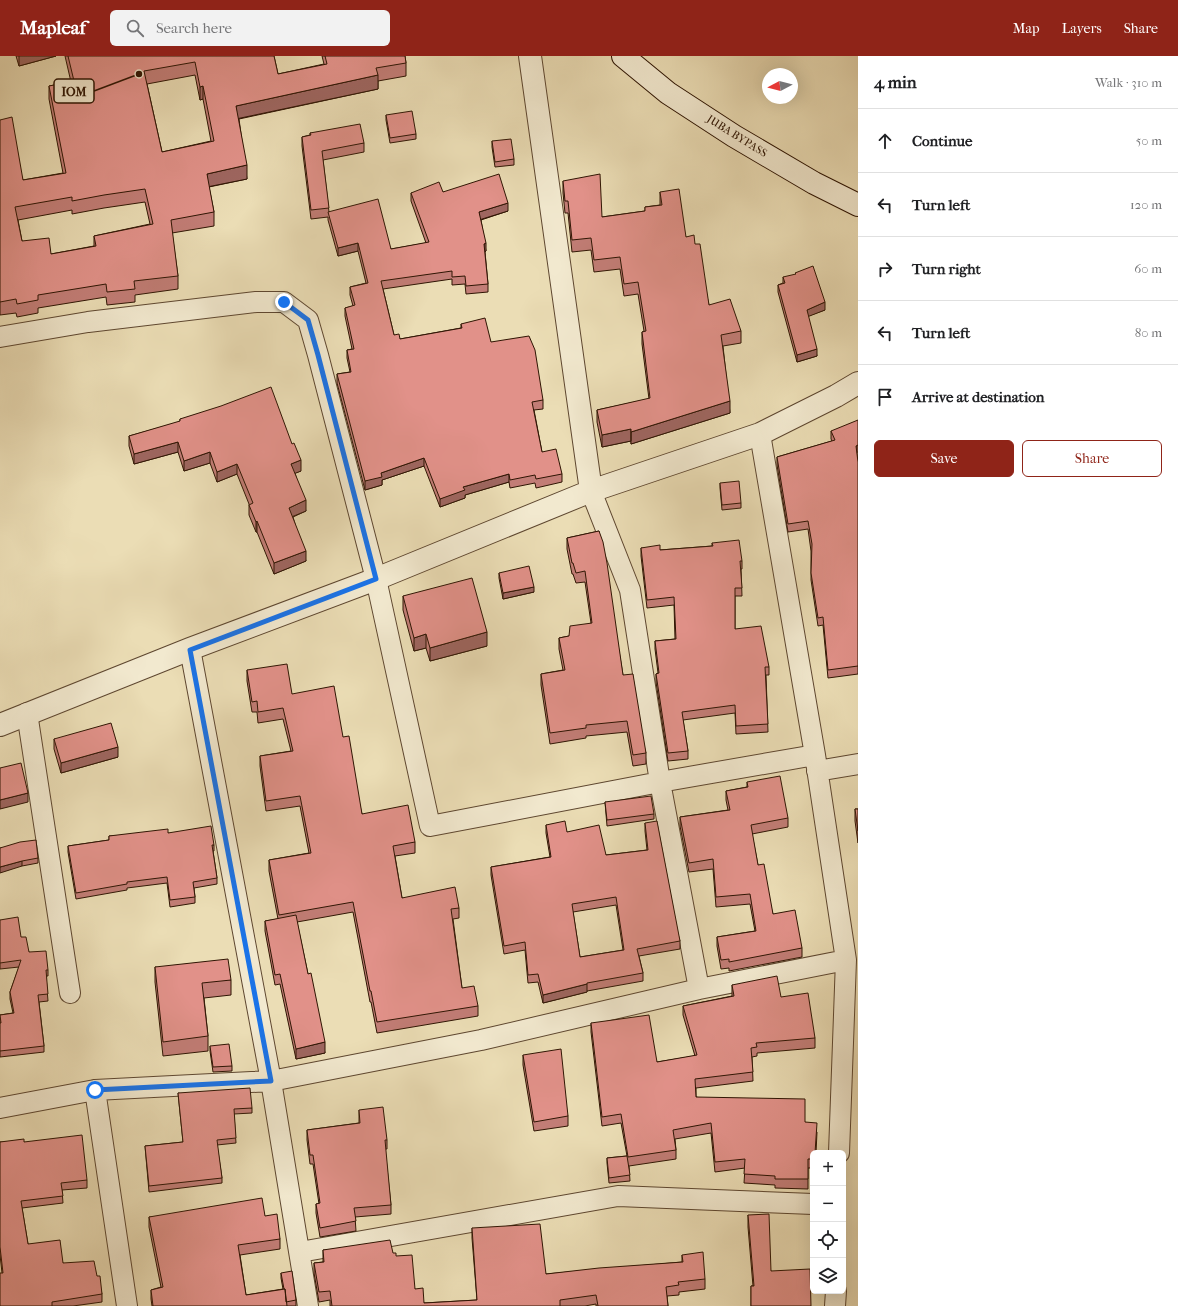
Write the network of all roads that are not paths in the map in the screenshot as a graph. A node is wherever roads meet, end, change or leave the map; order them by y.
1 (530, 56) edge
2 (623, 56) edge
3 (858, 205) edge
4 (0, 337) edge
5 (858, 383) edge
6 (760, 434) junction
7 (591, 491) junction
8 (376, 579) junction
9 (190, 650) junction
10 (27, 713) junction
11 (0, 725) edge
12 (816, 763) junction
13 (858, 764) edge
14 (660, 782) junction
15 (846, 960) junction
16 (699, 989) junction
17 (70, 993) dead end
18 (271, 1081) junction
19 (95, 1090) junction
20 (0, 1108) edge
21 (839, 1150) edge
22 (810, 1204) edge
23 (300, 1252) junction
24 (836, 1294) edge
25 (127, 1306) edge
26 (308, 1306) edge
27 (835, 1306) edge

1 - 7 street
2 - 3 street, JUBA BYPASS
4 - 8 street
5 - 6 street
6 - 7 street
6 - 12 street
7 - 8 street
7 - 14 street
8 - 9 street
8 - 14 street
9 - 10 street
9 - 18 street
10 - 11 street
10 - 17 street
12 - 13 street
12 - 14 street
12 - 15 street
14 - 16 street
15 - 16 street
15 - 21 street
16 - 18 street
18 - 19 street
18 - 23 street
19 - 20 street
19 - 25 street
22 - 23 street
23 - 26 street
24 - 27 street

